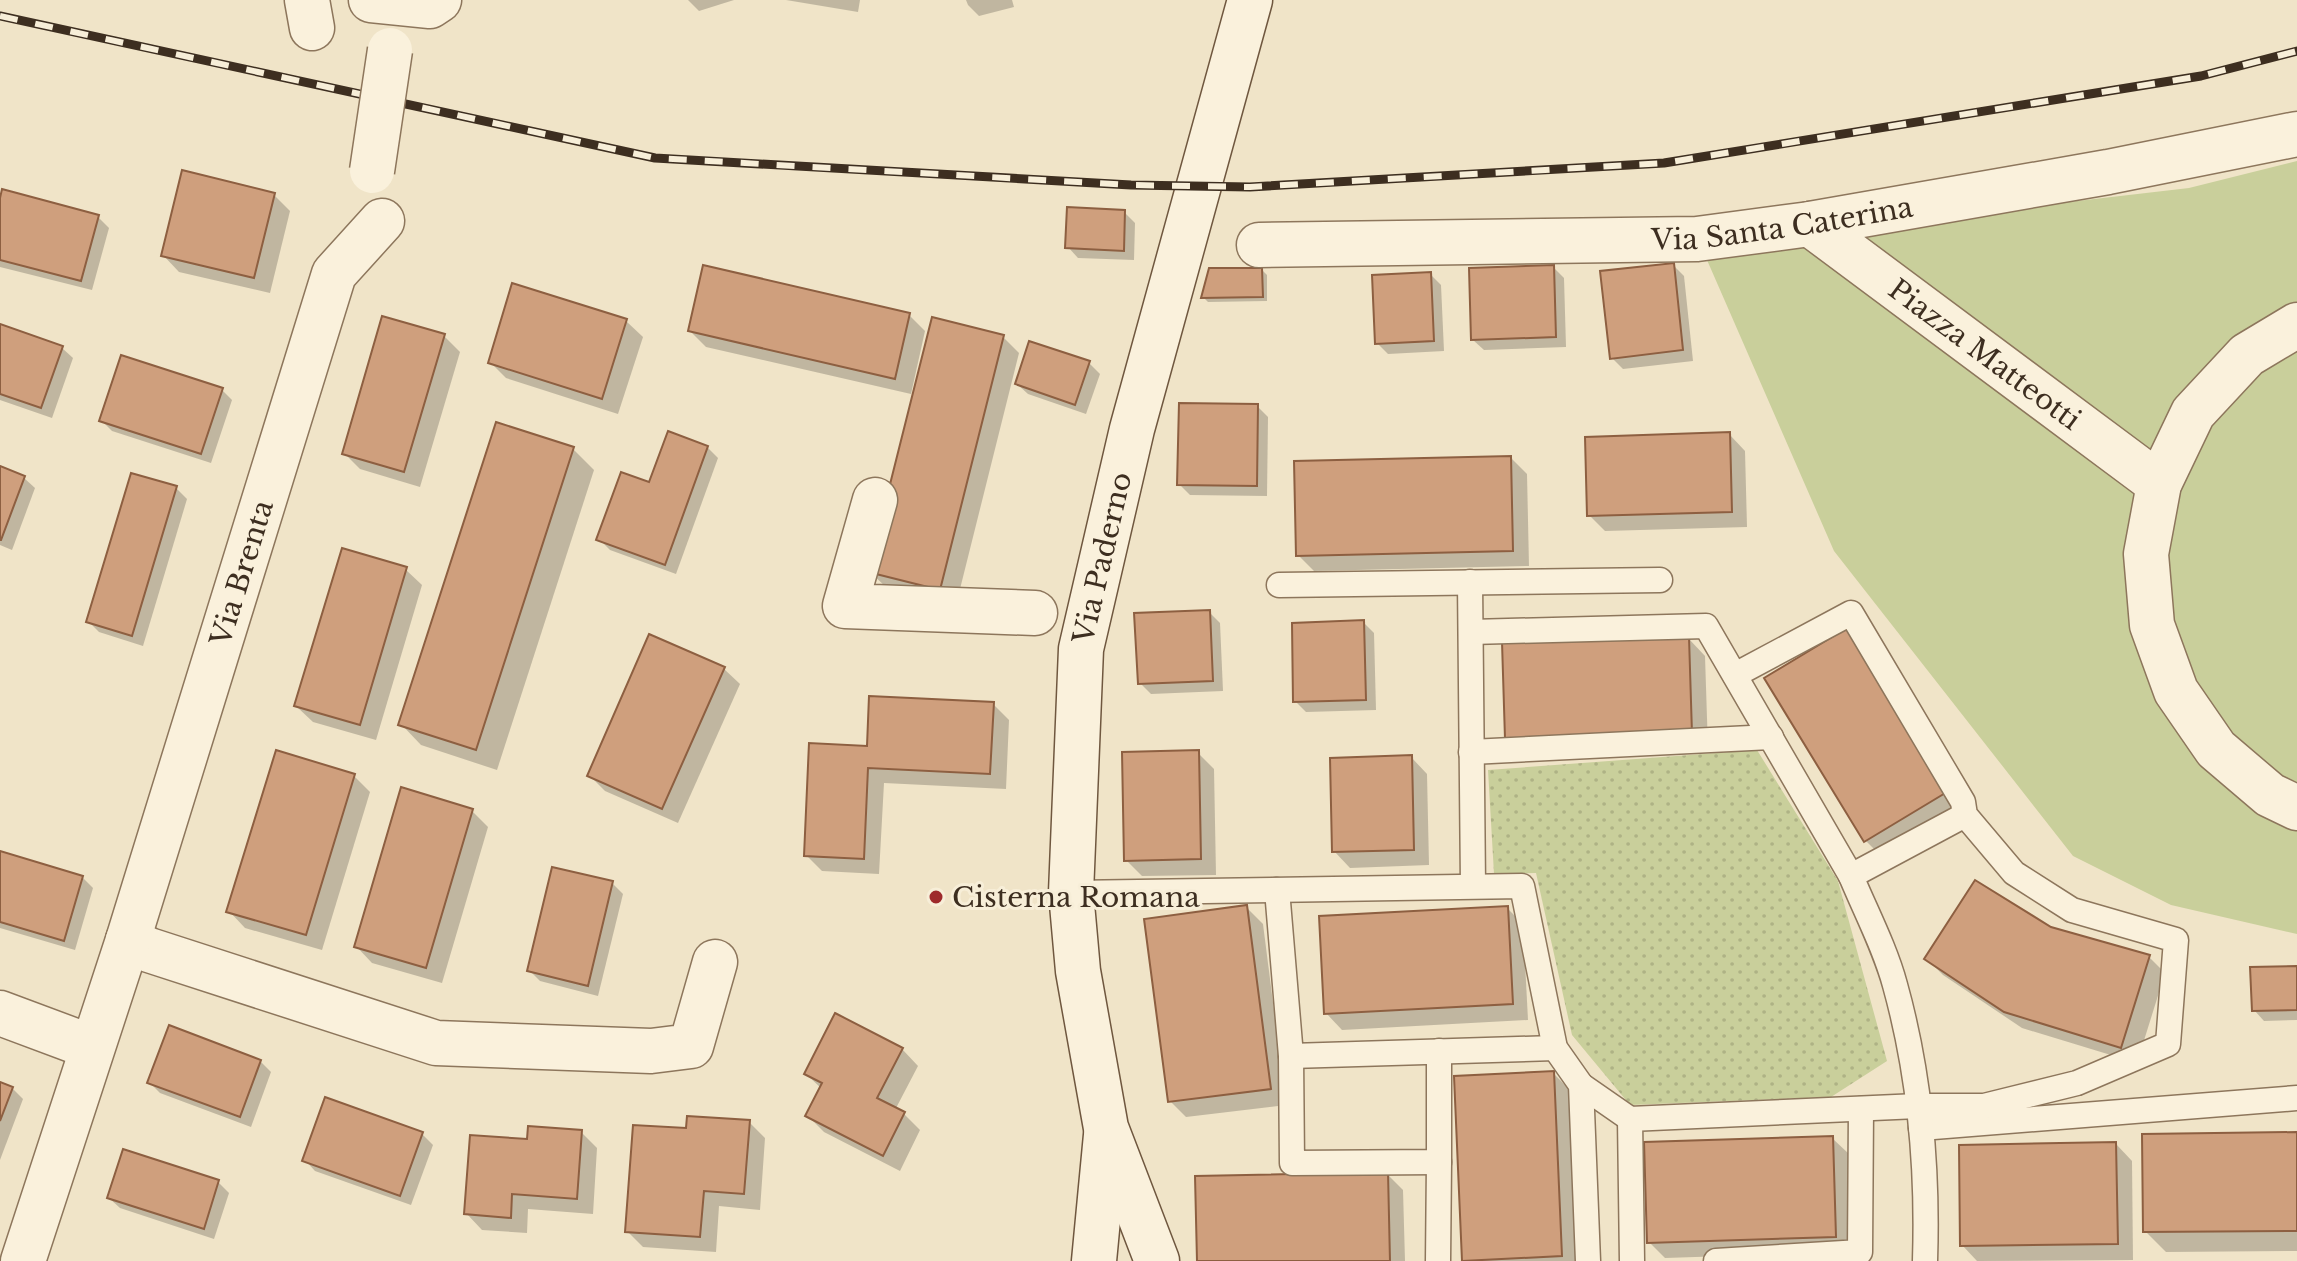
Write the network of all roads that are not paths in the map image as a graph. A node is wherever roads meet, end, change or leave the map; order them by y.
1 (371, 0) edge
2 (439, 0) edge
3 (1250, 0) edge
4 (390, 50) dead end
5 (2297, 134) edge
6 (372, 171) dead end
7 (382, 221) dead end
8 (1810, 224) junction
9 (1259, 245) dead end
10 (2297, 325) edge
11 (2159, 484) junction
12 (875, 500) dead end
13 (1660, 580) dead end
14 (1470, 582) junction
15 (1279, 585) dead end
16 (1035, 613) dead end
17 (1471, 632) junction
18 (1735, 675) junction
19 (1771, 737) junction
20 (1471, 752) junction
21 (2297, 808) edge
22 (1965, 815) junction
23 (1851, 876) junction
24 (1473, 886) junction
25 (1277, 890) junction
26 (1071, 893) junction
27 (128, 940) junction
28 (715, 962) dead end
29 (0, 1013) edge
30 (91, 1047) junction
31 (1555, 1048) junction
32 (1439, 1051) junction
33 (1291, 1056) junction
34 (1581, 1085) junction
35 (2297, 1098) edge
36 (1861, 1109) junction
37 (1919, 1117) junction
38 (1630, 1119) junction
39 (1106, 1128) junction
40 (1439, 1162) junction
41 (23, 1261) edge
42 (1094, 1261) edge
43 (1157, 1261) edge
44 (1438, 1261) edge
45 (1588, 1261) edge
46 (1632, 1261) edge
47 (1716, 1261) edge
48 (1925, 1261) edge

1 - 2 street
3 - 26 street, Via Paderno
4 - 6 street, bridge
5 - 8 street, Via Santa Caterina
7 - 27 street, Via Brenta
8 - 9 street, Via Santa Caterina
8 - 11 street, Piazza Matteotti
10 - 11 street
11 - 21 street
12 - 16 street
13 - 14 lane
14 - 15 lane
14 - 17 lane
17 - 18 lane
17 - 20 lane
18 - 19 lane
18 - 22 lane
19 - 20 lane
19 - 23 lane
20 - 24 lane
22 - 23 lane
22 - 37 lane
23 - 37 lane
24 - 25 lane
24 - 31 lane
25 - 26 lane
25 - 33 lane
26 - 39 street, Via Paderno
27 - 28 street
27 - 30 street, Via Brenta
29 - 30 street
30 - 41 street, Via Brenta
31 - 32 lane
31 - 34 lane
32 - 33 lane
32 - 40 lane
33 - 40 lane
34 - 38 lane
34 - 45 lane
35 - 37 lane
36 - 37 lane
36 - 38 lane
36 - 47 lane
37 - 48 lane
38 - 46 lane
39 - 42 street, Via Paderno
39 - 43 street, Via Paderno
40 - 44 lane

